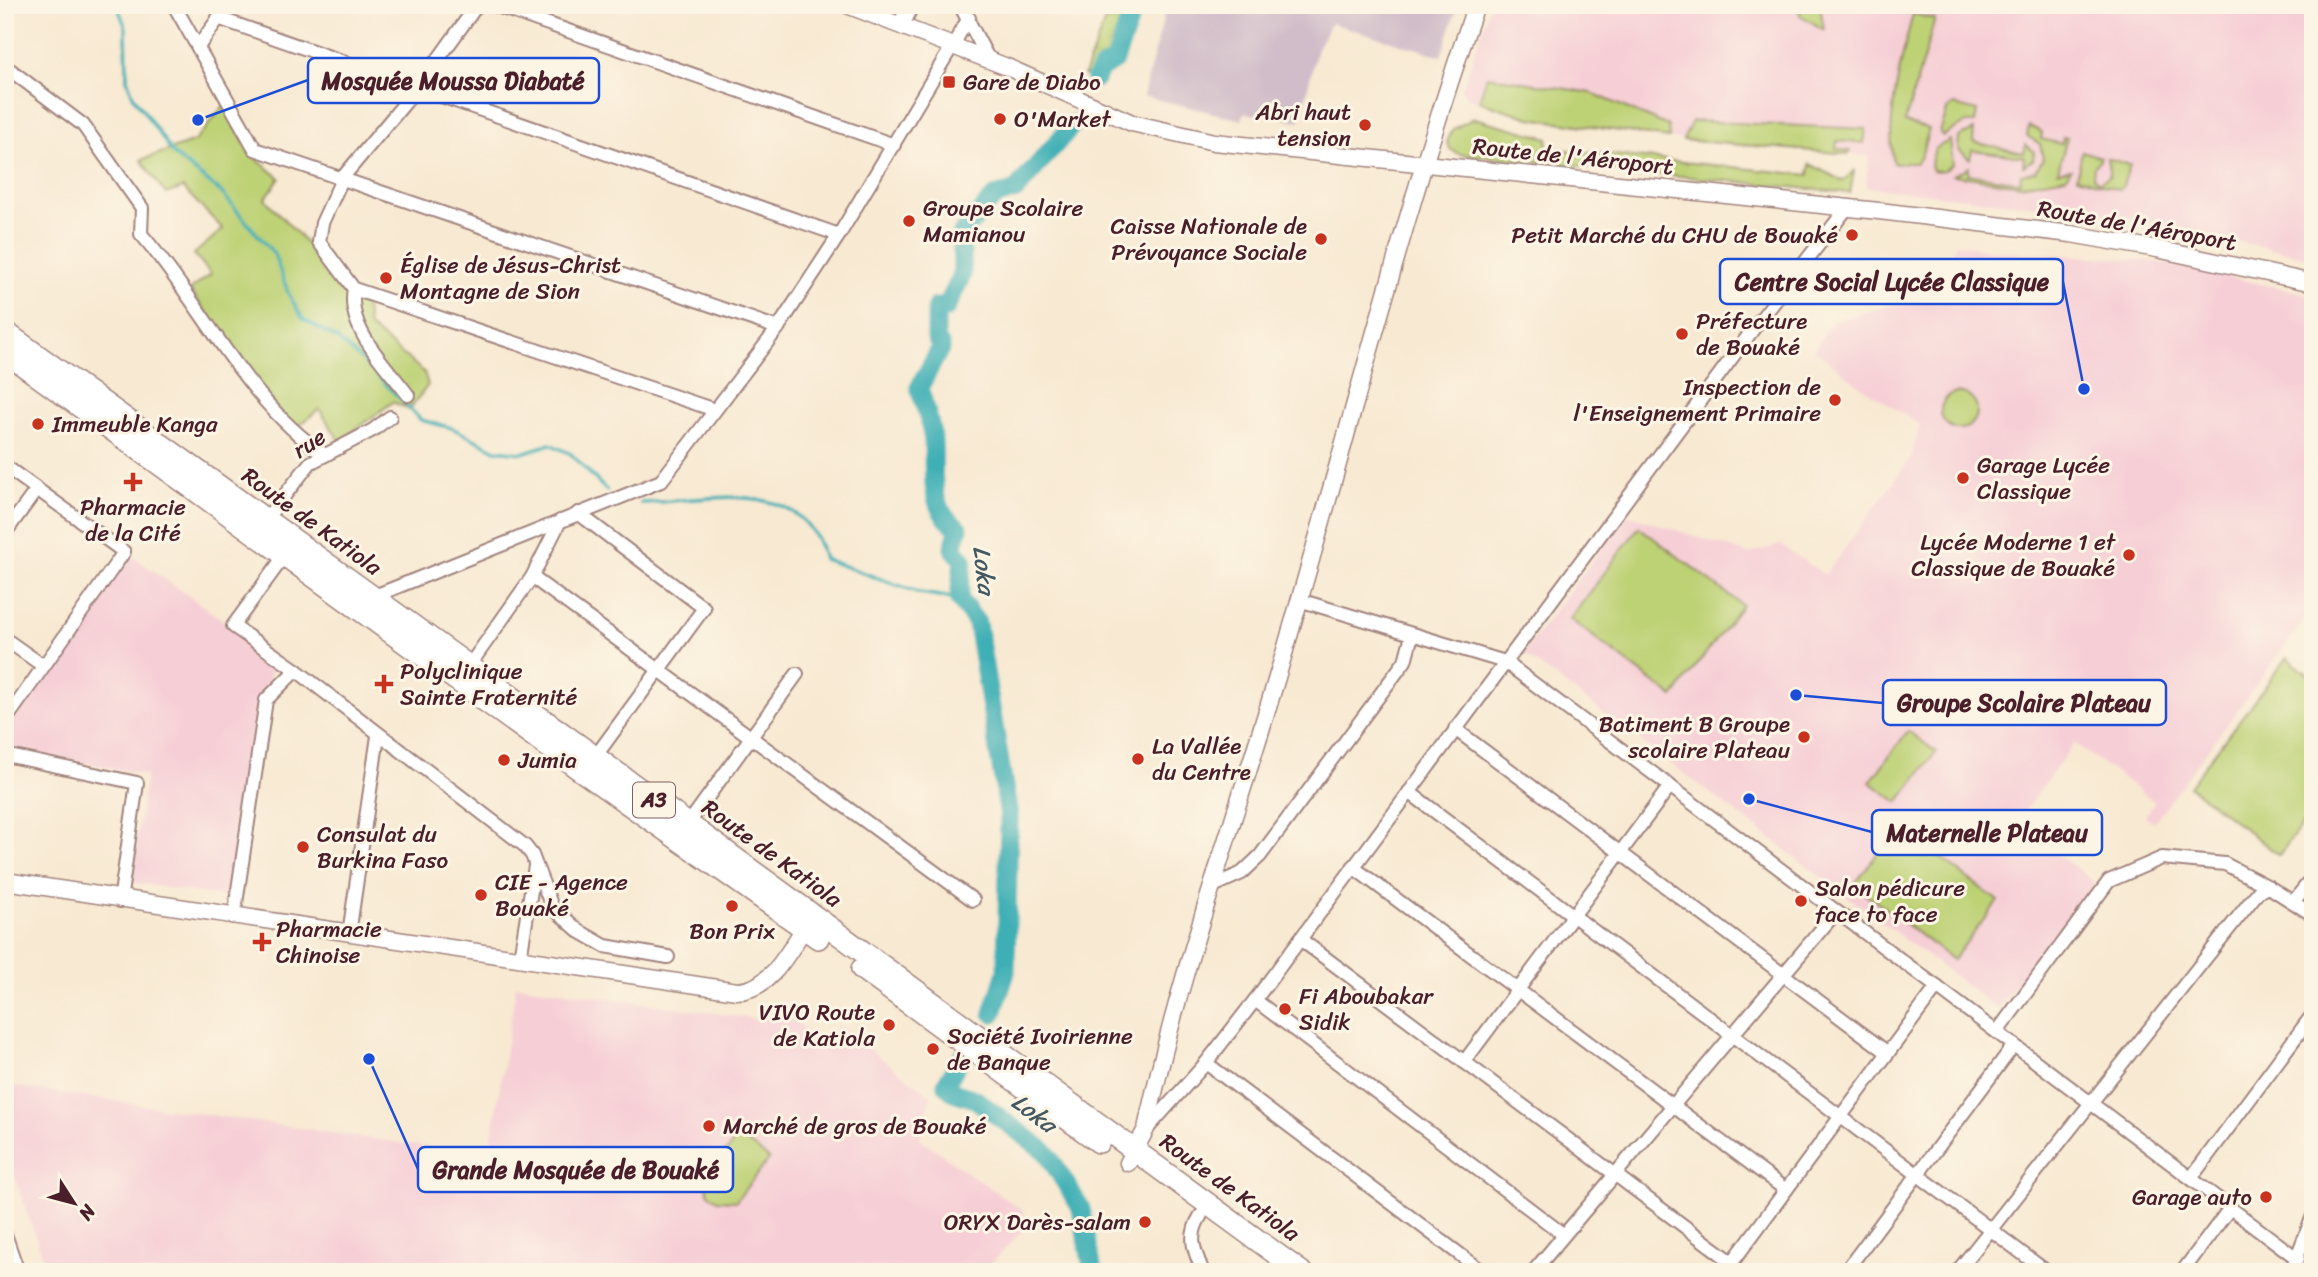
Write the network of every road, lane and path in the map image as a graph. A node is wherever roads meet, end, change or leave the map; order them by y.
1 (174, 5) edge
2 (228, 5) edge
3 (477, 5) edge
4 (494, 5) edge
5 (847, 5) edge
6 (890, 5) edge
7 (911, 5) edge
8 (1476, 5) edge
9 (965, 10) edge
10 (870, 13) junction
11 (218, 18) junction
12 (901, 25) junction
13 (954, 45) junction
14 (198, 47) junction
15 (989, 60) junction
16 (5, 66) edge
17 (419, 86) junction
18 (894, 145) junction
19 (1426, 163) junction
20 (343, 177) junction
21 (1847, 208) junction
22 (839, 235) junction
23 (2313, 283) edge
24 (354, 289) junction
25 (778, 328) junction
26 (5, 332) edge
27 (5, 352) edge
28 (408, 395) dead end
29 (715, 410) junction
30 (390, 417) dead end
31 (325, 455) junction
32 (5, 466) edge
33 (37, 489) junction
34 (578, 513) junction
35 (265, 519) junction
36 (560, 521) junction
37 (5, 533) edge
38 (285, 555) junction
39 (532, 577) junction
40 (372, 597) junction
41 (1299, 600) junction
42 (1412, 635) junction
43 (5, 639) edge
44 (1505, 662) junction
45 (42, 665) junction
46 (469, 666) junction
47 (296, 670) junction
48 (658, 670) junction
49 (797, 674) dead end
50 (5, 721) edge
51 (1455, 729) junction
52 (378, 736) junction
53 (751, 738) junction
54 (5, 755) edge
55 (595, 757) junction
56 (1670, 786) junction
57 (1409, 792) junction
58 (688, 824) junction
59 (1620, 853) junction
60 (535, 862) junction
61 (1353, 867) junction
62 (2313, 877) edge
63 (5, 881) edge
64 (1211, 887) junction
65 (2269, 887) junction
66 (973, 900) dead end
67 (120, 901) junction
68 (2294, 901) junction
69 (1836, 912) junction
70 (1573, 915) junction
71 (2313, 915) edge
72 (234, 917) junction
73 (808, 922) junction
74 (349, 933) junction
75 (1300, 939) junction
76 (668, 957) dead end
77 (520, 958) junction
78 (1784, 975) junction
79 (1937, 988) junction
80 (1518, 990) junction
81 (1255, 1000) junction
82 (2313, 1014) edge
83 (1997, 1032) junction
84 (1733, 1035) junction
85 (2014, 1045) junction
86 (1888, 1053) junction
87 (1464, 1062) junction
88 (1206, 1063) junction
89 (2090, 1101) junction
90 (1672, 1105) junction
91 (1841, 1116) junction
92 (1146, 1129) junction
93 (1132, 1157) junction
94 (1614, 1173) junction
95 (1917, 1174) junction
96 (2191, 1178) junction
97 (1786, 1191) junction
98 (2230, 1208) junction
99 (1200, 1216) junction
100 (2313, 1216) edge
101 (1990, 1229) junction
102 (5, 1234) edge
103 (1564, 1235) junction
104 (2298, 1259) junction
105 (1728, 1267) edge
106 (18, 1272) edge
107 (1203, 1272) edge
108 (1277, 1272) edge
109 (1301, 1272) edge
110 (1483, 1272) edge
111 (1533, 1272) edge
112 (1845, 1272) edge
113 (1957, 1272) edge
114 (2047, 1272) edge
115 (2182, 1272) edge
116 (2291, 1272) edge

1 - 14 street
2 - 11 street
3 - 17 street
4 - 18 street
5 - 10 main road, Route de l'Aéroport
6 - 10 street
7 - 12 main road
8 - 19 main road
9 - 13 street
9 - 15 street
10 - 12 main road, Route de l'Aéroport
11 - 14 street
11 - 17 street
12 - 13 main road, Route de l'Aéroport
13 - 15 main road, Route de l'Aéroport
13 - 18 street
14 - 20 street
15 - 19 main road, Route de l'Aéroport
16 - 31 street
17 - 20 street
17 - 22 street
18 - 22 street
19 - 21 main road, Route de l'Aéroport
19 - 41 main road
20 - 24 street
20 - 25 street
21 - 23 main road, Route de l'Aéroport
21 - 44 street
22 - 25 street
24 - 28 street
24 - 29 street
25 - 29 street
26 - 35 highway, Route de Katiola / A3
27 - 38 highway, Route de Katiola / A3
29 - 34 street
30 - 31 street, rue
31 - 35 street, rue
32 - 33 street
33 - 37 street
33 - 45 street
34 - 36 street
34 - 48 street
35 - 40 highway, Route de Katiola / A3
36 - 39 street
36 - 40 street
38 - 47 street
38 - 73 highway, Route de Katiola / A3
39 - 46 street
39 - 48 street
40 - 46 highway, Route de Katiola / A3
41 - 42 street
41 - 64 main road
42 - 44 street
42 - 64 street
43 - 45 street
44 - 51 street
44 - 56 street
45 - 50 street
46 - 55 highway, Route de Katiola / A3
47 - 52 street
47 - 72 street
48 - 53 street
48 - 55 street
49 - 53 street
51 - 57 street
51 - 59 street
52 - 60 street
52 - 74 street
53 - 58 street
53 - 66 street
54 - 67 street
55 - 58 highway, Route de Katiola / A3
56 - 59 street
56 - 69 street
57 - 61 street
57 - 70 street
58 - 73 highway, Route de Katiola / A3
59 - 70 street
59 - 78 street
60 - 76 street
60 - 77 street
61 - 75 street
61 - 80 street
62 - 68 street
63 - 67 main road
64 - 92 main road
65 - 68 street
65 - 83 street
65 - 89 street
67 - 72 main road
68 - 71 street
69 - 78 street
69 - 79 street
70 - 80 street
70 - 84 street
72 - 74 main road
73 - 77 main road
73 - 93 highway, Route de Katiola / A3
74 - 77 main road
75 - 81 street
75 - 87 street
78 - 84 street
78 - 86 street
79 - 83 street
79 - 86 street
80 - 87 street
80 - 90 street
81 - 88 street
81 - 103 street
82 - 96 street
83 - 85 street
84 - 90 street
84 - 91 street
85 - 89 street
85 - 95 street
86 - 91 street
87 - 94 street
88 - 92 street
88 - 110 street
89 - 96 street
89 - 101 street
90 - 94 street
90 - 97 street
91 - 95 street
91 - 97 street
92 - 93 main road
93 - 99 highway, Route de Katiola / A3
93 - 109 highway, Route de Katiola / A3
94 - 103 street
94 - 105 street
95 - 101 street
95 - 112 street
96 - 98 street
97 - 105 street
98 - 104 street
98 - 115 street
99 - 107 street
99 - 108 highway, Route de Katiola / A3
100 - 104 street
101 - 113 street
101 - 114 street
102 - 106 street
103 - 111 street
104 - 116 street

